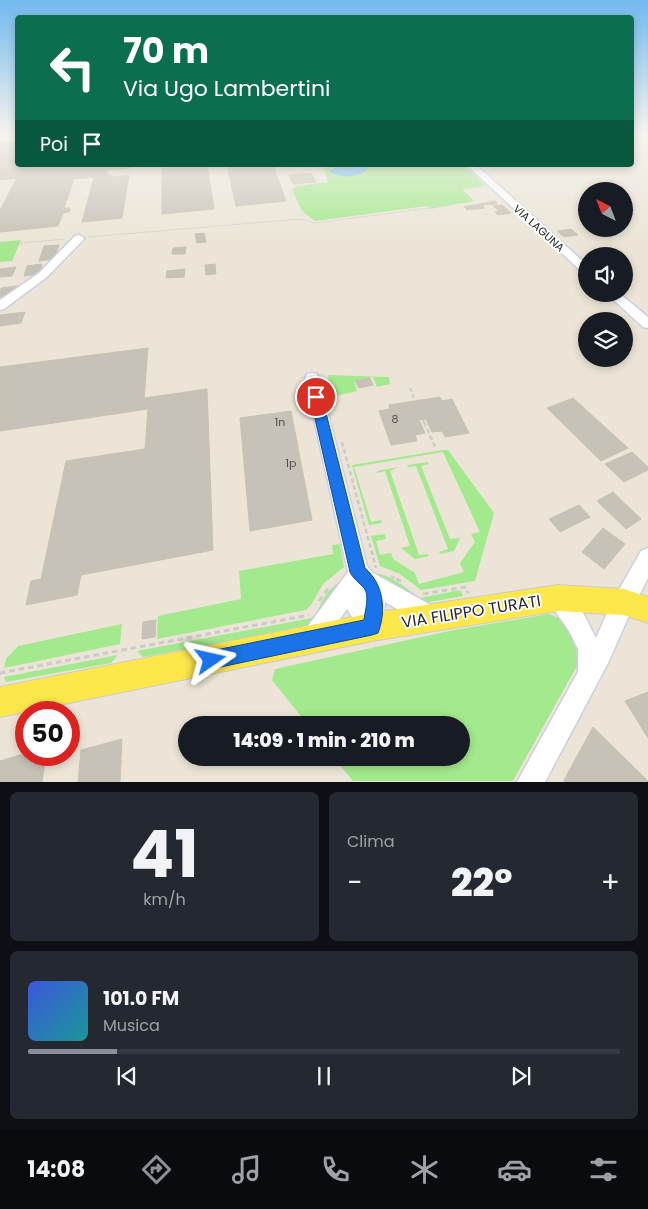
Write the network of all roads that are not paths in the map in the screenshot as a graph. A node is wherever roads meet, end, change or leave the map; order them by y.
1 (477, 170) edge
2 (79, 238) road end
3 (578, 263) edge
4 (622, 302) edge
5 (0, 306) edge
6 (648, 324) edge
7 (312, 378) dead end
8 (648, 558) edge
9 (364, 577) junction
10 (558, 598) junction
11 (636, 606) edge
12 (432, 618) junction
13 (372, 627) junction
14 (312, 640) junction
15 (589, 672) junction
16 (0, 702) edge
17 (530, 782) edge

1 - 3 street, VIA LAGUNA
2 - 5 street
4 - 6 street
7 - 9 street
8 - 11 street
9 - 12 street
9 - 13 street
9 - 14 street
10 - 11 main road, VIA FILIPPO TURATI
10 - 12 main road, VIA FILIPPO TURATI
10 - 15 street
11 - 15 street
12 - 13 main road, VIA FILIPPO TURATI
13 - 14 main road, VIA FILIPPO TURATI
14 - 16 main road, VIA FILIPPO TURATI
15 - 17 street

